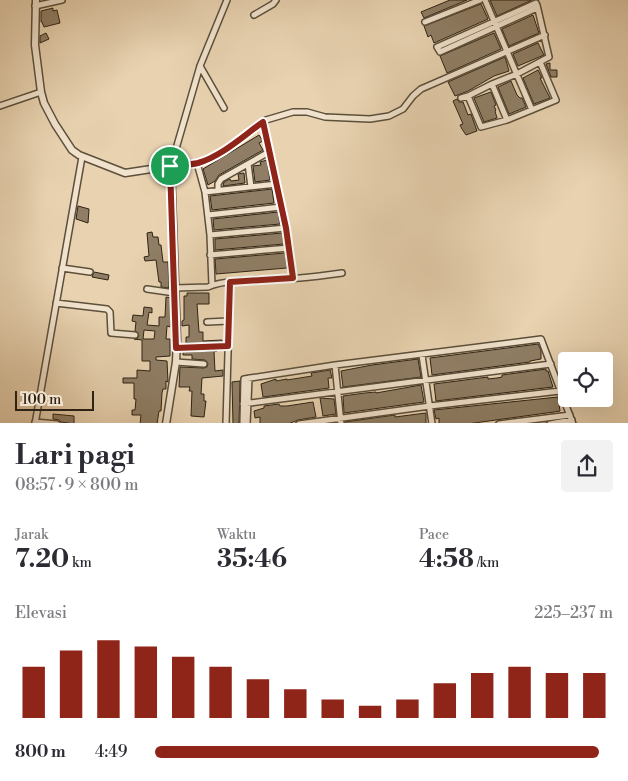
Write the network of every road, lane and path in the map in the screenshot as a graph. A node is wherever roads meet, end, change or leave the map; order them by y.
1 (62, 0) edge
2 (227, 0) edge
3 (276, 0) edge
4 (480, 0) edge
5 (484, 0) edge
6 (36, 3) edge
7 (536, 4) edge
8 (254, 15) dead end
9 (425, 22) dead end
10 (496, 25) junction
11 (545, 35) junction
12 (508, 51) junction
13 (540, 62) junction
14 (200, 66) junction
15 (517, 74) junction
16 (492, 84) junction
17 (38, 93) junction
18 (468, 96) junction
19 (460, 98) dead end
20 (0, 106) edge
21 (224, 108) dead end
22 (532, 110) junction
23 (507, 120) junction
24 (263, 122) junction
25 (269, 152) junction
26 (82, 157) junction
27 (197, 163) junction
28 (248, 164) junction
29 (170, 166) junction
30 (277, 184) junction
31 (251, 187) junction
32 (218, 190) junction
33 (205, 192) junction
34 (281, 207) junction
35 (208, 215) junction
36 (286, 228) junction
37 (210, 234) junction
38 (289, 248) junction
39 (210, 255) junction
40 (62, 268) junction
41 (90, 272) dead end
42 (342, 273) dead end
43 (293, 278) junction
44 (230, 282) junction
45 (212, 285) junction
46 (147, 289) dead end
47 (175, 291) junction
48 (56, 303) junction
49 (229, 321) junction
50 (207, 322) dead end
51 (135, 335) dead end
52 (228, 346) junction
53 (176, 348) junction
54 (422, 355) junction
55 (176, 362) junction
56 (204, 364) dead end
57 (551, 364) junction
58 (335, 365) junction
59 (426, 380) junction
60 (558, 385) edge
61 (558, 391) edge
62 (337, 392) junction
63 (246, 403) junction
64 (430, 406) junction
65 (567, 407) edge
66 (572, 419) edge
67 (340, 421) edge
68 (245, 422) edge
69 (37, 423) edge
70 (166, 423) edge
71 (226, 423) edge
72 (313, 423) edge
73 (432, 423) edge
74 (514, 423) edge
75 (554, 423) edge

1 - 6 street
2 - 14 street
3 - 8 street
4 - 9 street
5 - 10 street
6 - 17 street
7 - 10 street
7 - 11 street
10 - 10 street
10 - 12 street
11 - 12 street
11 - 13 street
12 - 15 street
12 - 24 street
13 - 15 street
13 - 22 street
14 - 21 street
14 - 29 street
15 - 16 street
15 - 22 street
16 - 18 street
16 - 23 street
17 - 20 street
17 - 26 street
18 - 19 street
18 - 23 street
22 - 23 street
24 - 25 street
24 - 27 street
25 - 28 street
25 - 30 street
26 - 29 street
26 - 40 street
27 - 29 street
27 - 33 street
28 - 31 street
28 - 32 street
29 - 47 street
30 - 31 street
30 - 34 street
31 - 32 street
32 - 33 street
33 - 35 street
34 - 35 street
34 - 36 street
35 - 37 street
36 - 37 street
36 - 38 street
37 - 39 street
38 - 39 street
38 - 43 street
39 - 45 street
40 - 41 street
40 - 48 street
42 - 43 street
43 - 44 street
44 - 45 street
44 - 49 street
45 - 47 street
46 - 47 street
47 - 53 street
48 - 51 street
48 - 69 street
49 - 50 street
49 - 52 street
52 - 53 street
52 - 71 street
53 - 55 street
54 - 57 street
54 - 58 street
54 - 59 street
55 - 56 street
55 - 70 street
57 - 59 street
57 - 60 street
58 - 62 street
58 - 63 street
59 - 62 street
59 - 64 street
61 - 64 street
62 - 63 street
62 - 67 street
63 - 68 street
64 - 67 street
64 - 73 street
65 - 66 street
66 - 74 street
66 - 75 street
67 - 72 street

